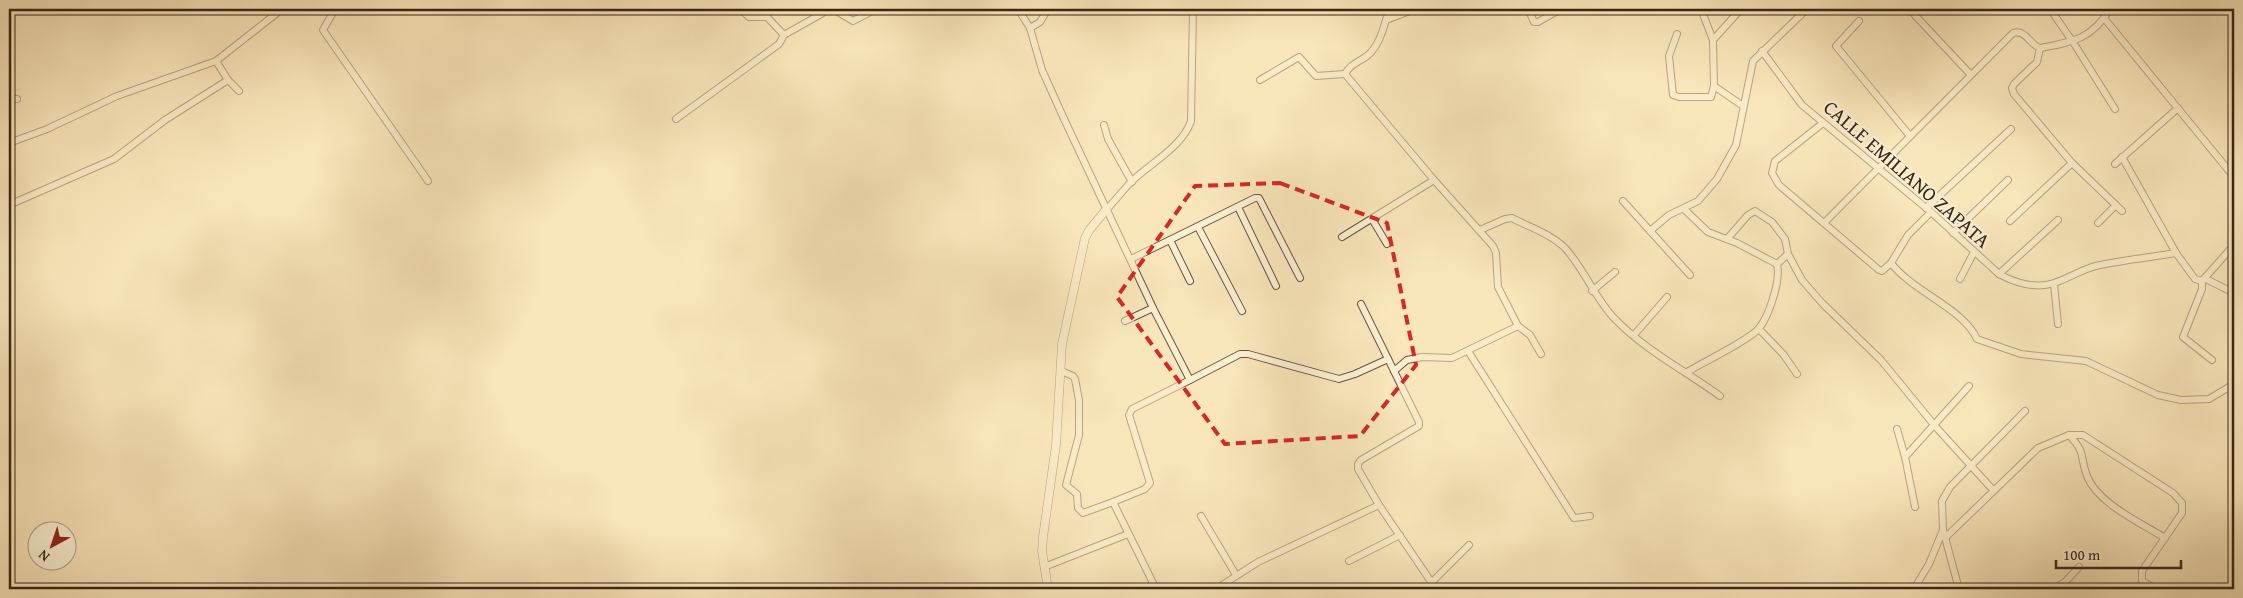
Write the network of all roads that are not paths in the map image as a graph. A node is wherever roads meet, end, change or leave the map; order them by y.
1 (282, 9) edge
2 (335, 9) edge
3 (740, 9) edge
4 (832, 9) edge
5 (876, 9) edge
6 (1018, 9) edge
7 (1048, 9) edge
8 (1193, 9) edge
9 (1390, 9) edge
10 (1415, 9) edge
11 (1528, 9) edge
12 (1561, 9) edge
13 (1701, 9) edge
14 (1740, 9) edge
15 (1807, 9) edge
16 (2050, 9) edge
17 (2110, 9) edge
18 (1911, 11) dead end
19 (2104, 18) junction
20 (1386, 20) junction
21 (1859, 21) dead end
22 (1030, 28) junction
23 (1677, 34) dead end
24 (784, 35) junction
25 (1713, 40) junction
26 (2073, 42) junction
27 (2040, 48) junction
28 (1762, 51) junction
29 (216, 61) junction
30 (1345, 74) junction
31 (1970, 74) junction
32 (228, 80) junction
33 (1260, 80) dead end
34 (1714, 86) junction
35 (239, 91) dead end
36 (9, 99) edge
37 (17, 99) dead end
38 (1743, 106) junction
39 (2178, 108) junction
40 (2115, 109) dead end
41 (676, 120) dead end
42 (1823, 123) junction
43 (1104, 125) dead end
44 (2011, 129) dead end
45 (1910, 136) junction
46 (9, 143) edge
47 (2122, 157) junction
48 (2072, 163) junction
49 (2115, 164) dead end
50 (1878, 169) junction
51 (2234, 176) edge
52 (1434, 180) junction
53 (2008, 180) dead end
54 (428, 181) dead end
55 (1132, 182) junction
56 (1623, 201) dead end
57 (9, 205) edge
58 (2116, 205) junction
59 (1238, 207) junction
60 (1684, 209) junction
61 (1106, 210) junction
62 (1928, 210) junction
63 (2122, 211) dead end
64 (1372, 219) junction
65 (2058, 220) dead end
66 (2010, 221) dead end
67 (2098, 222) dead end
68 (1824, 223) junction
69 (1198, 227) junction
70 (1480, 230) junction
71 (1650, 232) junction
72 (1953, 233) junction
73 (1342, 237) dead end
74 (1727, 239) junction
75 (1170, 240) junction
76 (1386, 244) dead end
77 (2234, 245) edge
78 (1974, 252) junction
79 (2176, 253) junction
80 (1788, 254) junction
81 (1131, 260) junction
82 (1891, 262) junction
83 (1777, 264) junction
84 (1615, 272) dead end
85 (1999, 274) junction
86 (1690, 275) dead end
87 (1300, 278) dead end
88 (1960, 279) dead end
89 (2204, 280) junction
90 (1190, 281) dead end
91 (2054, 284) junction
92 (1276, 286) dead end
93 (1592, 291) junction
94 (2234, 293) edge
95 (1667, 297) dead end
96 (1360, 304) dead end
97 (1153, 308) junction
98 (1242, 311) dead end
99 (1126, 321) dead end
100 (2058, 324) dead end
101 (1518, 326) junction
102 (1758, 329) junction
103 (1634, 335) junction
104 (1468, 352) junction
105 (1541, 354) dead end
106 (1388, 359) junction
107 (2212, 360) dead end
108 (1061, 371) junction
109 (1394, 371) junction
110 (1687, 372) junction
111 (1797, 374) dead end
112 (1190, 380) junction
113 (2234, 384) edge
114 (1969, 386) dead end
115 (1720, 396) dead end
116 (2025, 411) dead end
117 (1935, 426) junction
118 (1897, 429) dead end
119 (2069, 434) junction
120 (1905, 457) junction
121 (1972, 466) junction
122 (1993, 490) junction
123 (1113, 502) junction
124 (1379, 505) junction
125 (1915, 508) dead end
126 (1201, 516) dead end
127 (1590, 516) dead end
128 (1944, 530) junction
129 (1128, 534) junction
130 (1400, 535) junction
131 (1946, 537) junction
132 (2165, 538) junction
133 (1469, 545) dead end
134 (1349, 561) dead end
135 (1044, 567) junction
136 (2080, 567) dead end
137 (1236, 575) junction
138 (1432, 582) junction
139 (1155, 588) edge
140 (1048, 589) edge
141 (1147, 589) edge
142 (1216, 589) edge
143 (1436, 589) edge
144 (1914, 589) edge
145 (1959, 589) edge
146 (2054, 589) edge
147 (2156, 589) edge

1 - 29 street
2 - 54 street
3 - 24 street
4 - 5 street
4 - 24 street
6 - 22 street
7 - 22 street
8 - 55 street
9 - 20 street
10 - 20 street
11 - 12 street
13 - 25 street
14 - 25 street
15 - 28 street
16 - 26 street
17 - 19 street
18 - 31 street
19 - 26 street
19 - 39 street
20 - 30 street
21 - 45 street
22 - 61 street
23 - 34 street
24 - 41 street
25 - 34 street
26 - 27 street
26 - 40 street
27 - 31 street
27 - 48 street
28 - 38 street
28 - 42 street, CALLE EMILIANO ZAPATA
29 - 32 street
29 - 46 street
30 - 33 street
30 - 52 street
31 - 45 street
32 - 35 street
32 - 57 street
34 - 38 street
36 - 37 street
38 - 60 street
39 - 47 street
39 - 51 street
42 - 50 street, CALLE EMILIANO ZAPATA
42 - 68 street
43 - 55 street
44 - 62 street
45 - 50 street
47 - 49 street
47 - 79 street
48 - 58 street
48 - 66 street
50 - 62 street, CALLE EMILIANO ZAPATA
50 - 68 street
52 - 64 street
52 - 70 street
53 - 72 street
55 - 61 street
56 - 71 street
58 - 63 street
58 - 67 street
59 - 69 street
59 - 87 street
59 - 92 street
60 - 71 street
60 - 74 street
61 - 81 street
61 - 108 street
62 - 72 street, CALLE EMILIANO ZAPATA
62 - 82 street
64 - 73 street
64 - 76 street
65 - 85 street
68 - 82 street
69 - 75 street
69 - 98 street
70 - 93 street
70 - 101 street
71 - 86 street
72 - 78 street, CALLE EMILIANO ZAPATA
74 - 80 street
74 - 83 street
75 - 81 street
75 - 90 street
77 - 89 street
78 - 85 street, CALLE EMILIANO ZAPATA
78 - 88 street
79 - 89 street
79 - 91 street
80 - 83 street
80 - 117 street
81 - 97 street
82 - 113 street
83 - 102 street
84 - 93 street
85 - 91 street, CALLE EMILIANO ZAPATA
89 - 94 street
89 - 107 street
91 - 100 street
93 - 103 street
95 - 103 street
96 - 106 street
97 - 99 street
97 - 112 street
101 - 104 street
101 - 105 street
102 - 110 street
102 - 111 street
103 - 110 street
104 - 109 street
104 - 127 street
106 - 109 street
106 - 112 street
108 - 123 street
108 - 135 street
109 - 124 street
110 - 115 street
112 - 123 street
114 - 117 street
116 - 121 street
117 - 120 street
117 - 121 street
118 - 120 street
119 - 122 street
119 - 132 street
119 - 132 street
120 - 125 street
121 - 122 street
121 - 128 street
122 - 131 street
123 - 129 street
124 - 130 street
124 - 137 street
126 - 137 street
128 - 131 street
128 - 144 street
129 - 135 street
129 - 139 street
130 - 134 street
130 - 138 street
131 - 145 street
132 - 147 street
133 - 138 street
135 - 140 street
136 - 146 street
137 - 142 street
138 - 143 street
139 - 141 street

